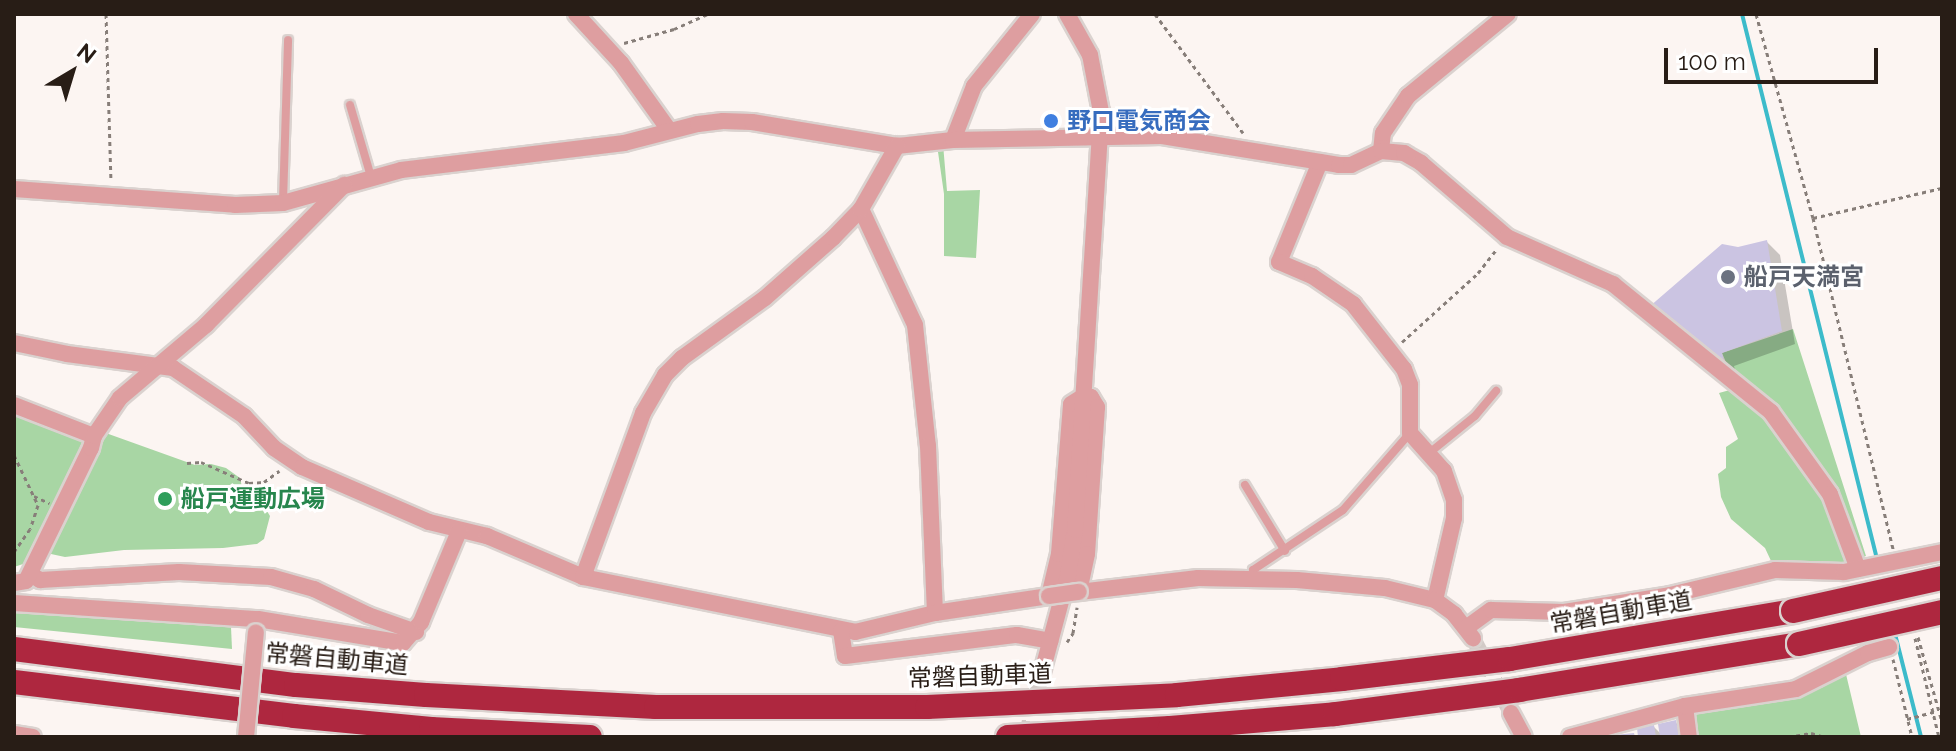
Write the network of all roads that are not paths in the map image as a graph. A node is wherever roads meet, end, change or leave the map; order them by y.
1 (576, 14) edge
2 (1032, 14) edge
3 (1067, 14) edge
4 (1508, 14) edge
5 (288, 40) dead end
6 (350, 105) dead end
7 (669, 130) junction
8 (1099, 136) junction
9 (953, 140) junction
10 (897, 146) junction
11 (1381, 151) junction
12 (1320, 162) junction
13 (371, 177) junction
14 (345, 184) junction
15 (14, 189) edge
16 (283, 203) junction
17 (861, 209) junction
18 (14, 343) edge
19 (159, 365) junction
20 (1496, 391) dead end
21 (1084, 396) junction
22 (14, 405) edge
23 (1410, 433) junction
24 (94, 436) junction
25 (1427, 455) junction
26 (1245, 485) dead end
27 (459, 531) junction
28 (1285, 551) junction
29 (1942, 552) edge
30 (1866, 568) junction
31 (30, 574) junction
32 (583, 577) junction
33 (1253, 578) junction
34 (1942, 578) edge
35 (14, 583) edge
36 (1079, 592) junction
37 (1049, 596) junction
38 (1435, 600) junction
39 (14, 603) edge
40 (1942, 612) edge
41 (935, 613) junction
42 (257, 626) junction
43 (841, 631) junction
44 (416, 632) junction
45 (1050, 641) junction
46 (1889, 647) road end
47 (14, 649) edge
48 (1041, 676) tunnel mouth
49 (14, 682) edge
50 (1685, 706) junction
51 (1511, 713) tunnel mouth
52 (14, 734) edge
53 (33, 737) edge
54 (246, 737) edge
55 (590, 737) edge
56 (1008, 737) edge
57 (1524, 737) edge
58 (1570, 737) edge
59 (1689, 737) edge

1 - 7 street
2 - 9 street
3 - 8 street
4 - 11 street
5 - 16 lane
6 - 13 lane
7 - 10 street
7 - 13 street
8 - 9 street
8 - 12 street
8 - 21 street
9 - 10 street
10 - 17 street
11 - 12 street
11 - 30 street
12 - 23 street
13 - 14 street
14 - 16 street
14 - 19 street
15 - 16 street
17 - 32 street
17 - 41 street
18 - 19 street
19 - 24 street
19 - 27 street
20 - 25 lane
21 - 36 street
21 - 37 street
21 - 45 street
22 - 24 street
23 - 25 street
23 - 28 lane
24 - 31 street
25 - 38 street
26 - 28 lane
27 - 32 street
27 - 44 street
28 - 33 lane
29 - 30 street
30 - 38 street
31 - 35 street
31 - 44 street
32 - 43 street
33 - 36 street
33 - 38 street
34 - 47 highway, 常磐自動車道, bridge
36 - 37 street, bridge
37 - 41 street
39 - 42 street
40 - 56 highway, bridge
41 - 43 street
42 - 44 street
42 - 54 street, bridge
43 - 45 street
45 - 48 street
46 - 50 street
49 - 55 highway
50 - 58 street
50 - 59 street
51 - 57 street
52 - 53 street

